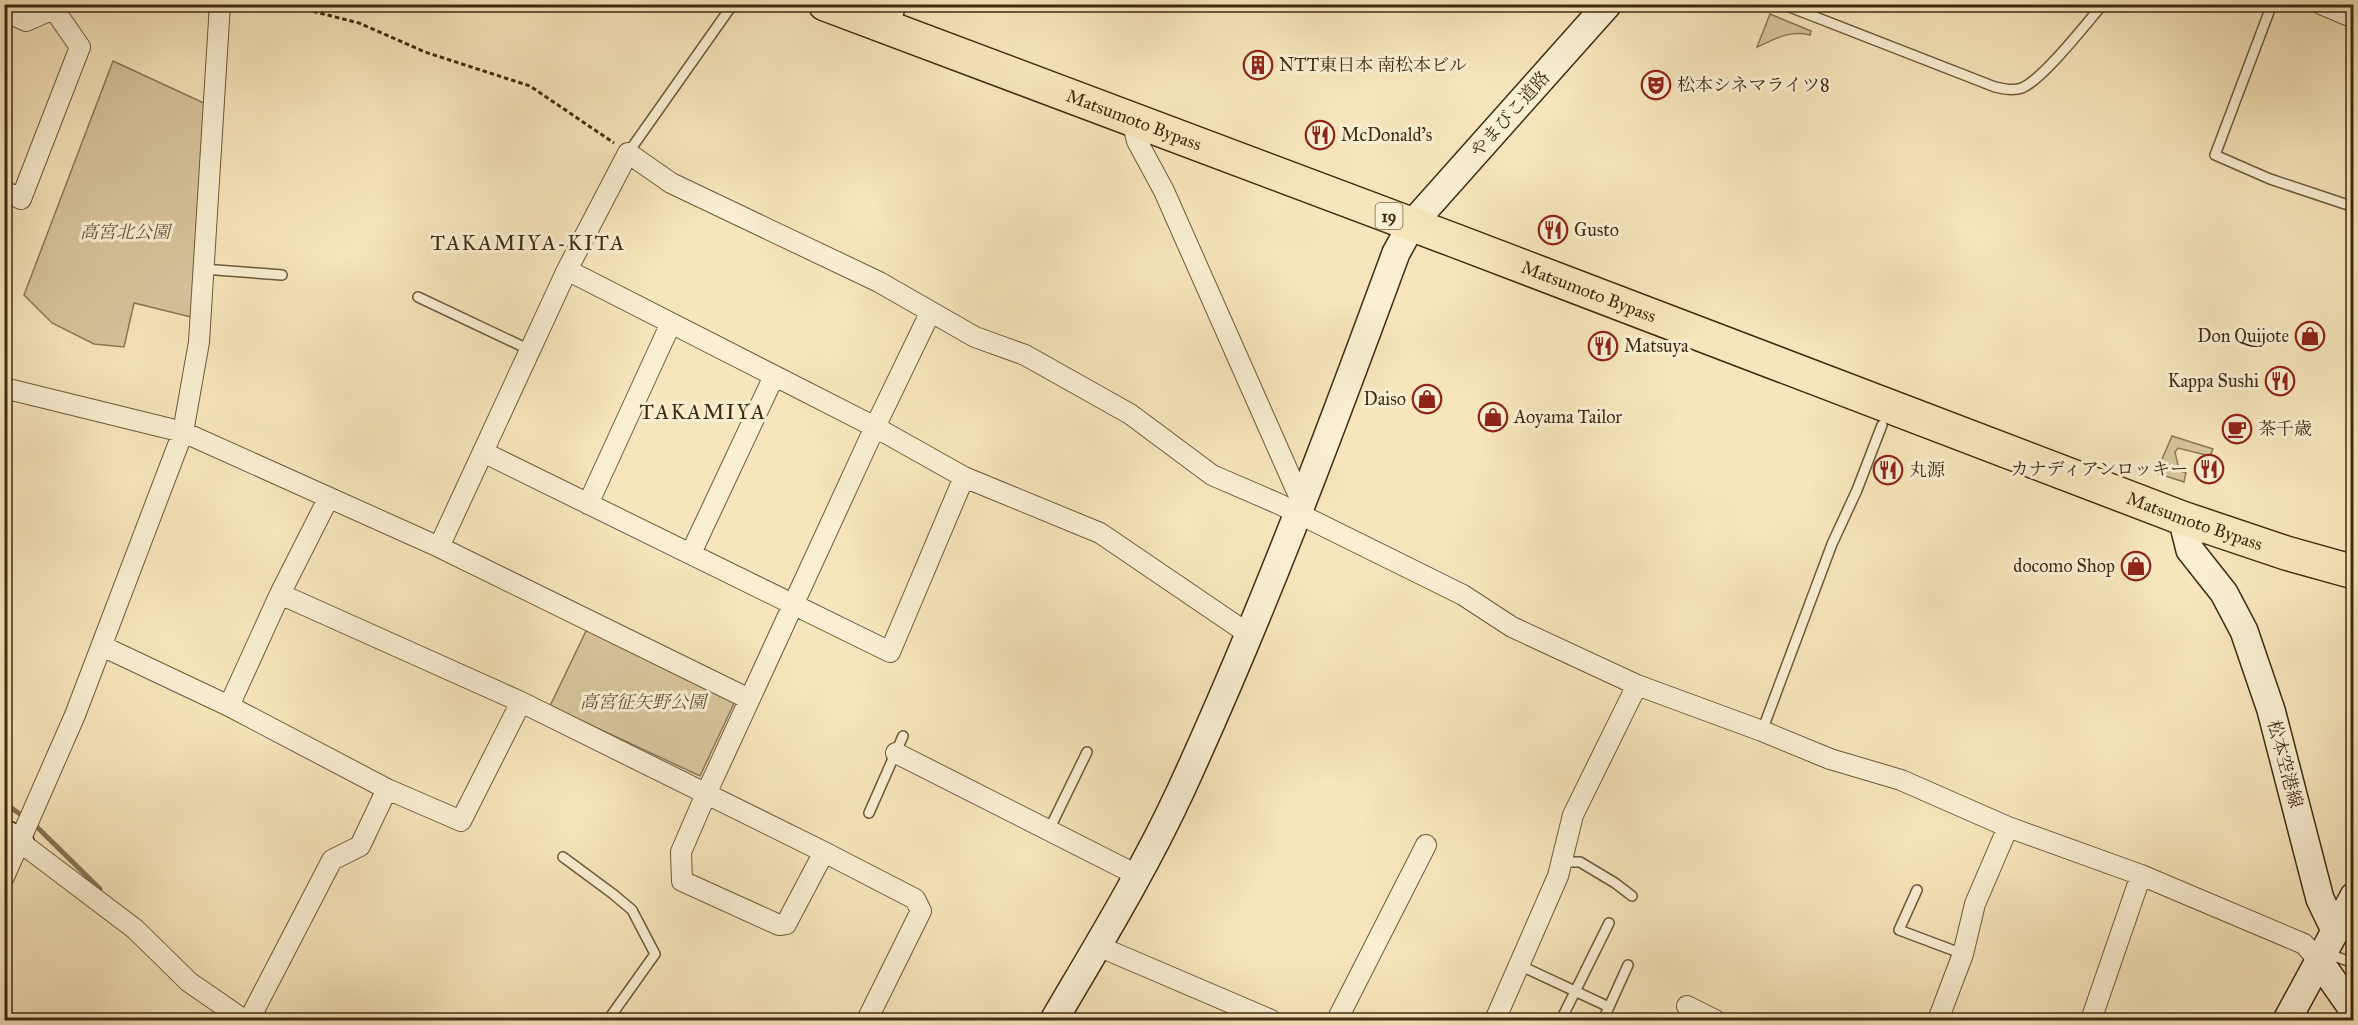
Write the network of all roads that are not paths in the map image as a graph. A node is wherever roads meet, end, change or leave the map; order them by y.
1 (220, 4) edge
2 (734, 4) edge
3 (825, 4) edge
4 (1608, 4) edge
5 (1782, 4) edge
6 (2103, 4) edge
7 (2272, 4) edge
8 (2321, 4) edge
9 (56, 7) edge
10 (4, 11) edge
11 (889, 16) edge
12 (2354, 18) edge
13 (1132, 121) junction
14 (628, 153) junction
15 (4, 191) edge
16 (2354, 207) edge
17 (1412, 224) junction
18 (203, 269) junction
19 (567, 270) junction
20 (282, 275) dead end
21 (418, 297) dead end
22 (930, 313) junction
23 (671, 323) junction
24 (530, 350) junction
25 (774, 376) junction
26 (4, 388) edge
27 (1882, 425) dead end
28 (875, 427) junction
29 (183, 432) junction
30 (483, 452) junction
31 (964, 477) junction
32 (328, 499) junction
33 (588, 504) junction
34 (1301, 510) junction
35 (2182, 518) junction
36 (439, 547) junction
37 (691, 553) junction
38 (2354, 572) edge
39 (280, 594) junction
40 (793, 603) junction
41 (1250, 635) junction
42 (102, 646) junction
43 (1637, 685) junction
44 (749, 699) junction
45 (521, 702) junction
46 (229, 706) junction
47 (1762, 731) junction
48 (900, 745) joint
49 (1087, 752) dead end
50 (387, 789) junction
51 (706, 794) junction
52 (869, 813) dead end
53 (2008, 826) junction
54 (1048, 832) junction
55 (12, 838) edge
56 (1426, 845) dead end
57 (824, 852) junction
58 (563, 857) dead end
59 (1560, 862) junction
60 (1137, 875) junction
61 (2141, 875) junction
62 (4, 877) edge
63 (1917, 890) dead end
64 (1632, 896) dead end
65 (2354, 896) edge
66 (1609, 923) dead end
67 (1098, 946) junction
68 (2326, 948) junction
69 (1963, 954) junction
70 (2354, 963) edge
71 (1519, 965) junction
72 (1628, 965) dead end
73 (1574, 991) junction
74 (1687, 1006) dead end
75 (1609, 1008) junction
76 (2354, 1011) edge
77 (247, 1020) edge
78 (609, 1020) edge
79 (867, 1020) edge
80 (1054, 1020) edge
81 (1271, 1020) edge
82 (1337, 1020) edge
83 (1495, 1020) edge
84 (1561, 1020) edge
85 (1603, 1020) edge
86 (1715, 1020) edge
87 (1938, 1020) edge
88 (2091, 1020) edge
89 (2287, 1020) edge

1 - 18 street
2 - 14 lane
3 - 11 highway, Matsumoto Bypass / 19
4 - 17 street, やまびこ道路
5 - 6 lane
7 - 16 lane
8 - 12 street
9 - 10 street
9 - 15 street
11 - 13 highway, Matsumoto Bypass / 19
13 - 17 highway, Matsumoto Bypass / 19
13 - 34 street
14 - 19 street
14 - 22 street
17 - 34 street, やまびこ道路
17 - 35 highway, Matsumoto Bypass / 19
18 - 20 lane
18 - 29 street
19 - 23 street
19 - 24 street
21 - 24 lane
22 - 28 street
22 - 34 street
23 - 25 street
23 - 33 street
24 - 30 street
25 - 28 street
25 - 37 street
26 - 29 street
27 - 47 lane
28 - 31 street
28 - 40 street
29 - 32 street
29 - 42 street
30 - 33 street
30 - 36 street
31 - 40 street
31 - 41 street
32 - 36 street
32 - 39 street
33 - 37 street
34 - 41 street, やまびこ道路
34 - 43 street
35 - 38 highway, Matsumoto Bypass / 19
35 - 68 street, 松本空港線
36 - 44 street
37 - 40 street
39 - 45 street
39 - 46 street
40 - 44 street
41 - 60 street, やまびこ道路
42 - 46 street
42 - 55 street
43 - 47 street
43 - 59 street
44 - 51 street
45 - 50 street
45 - 51 street
46 - 50 street
47 - 53 street
48 - 52 lane
48 - 54 street
49 - 54 lane
50 - 77 street
51 - 57 street
51 - 57 street
53 - 61 street
53 - 69 street
54 - 60 street
55 - 62 street
55 - 77 street
56 - 82 street
57 - 79 street
58 - 78 lane
59 - 64 lane
59 - 71 street
60 - 67 street, やまびこ道路
61 - 68 street
61 - 88 street
63 - 69 lane
65 - 68 street
66 - 73 lane
67 - 80 street, やまびこ道路
67 - 81 street
68 - 70 lane
68 - 76 street, 松本空港線
68 - 89 street
69 - 87 street
71 - 73 lane
71 - 83 street
72 - 75 lane
73 - 75 lane
73 - 84 lane
74 - 86 street
75 - 85 lane

